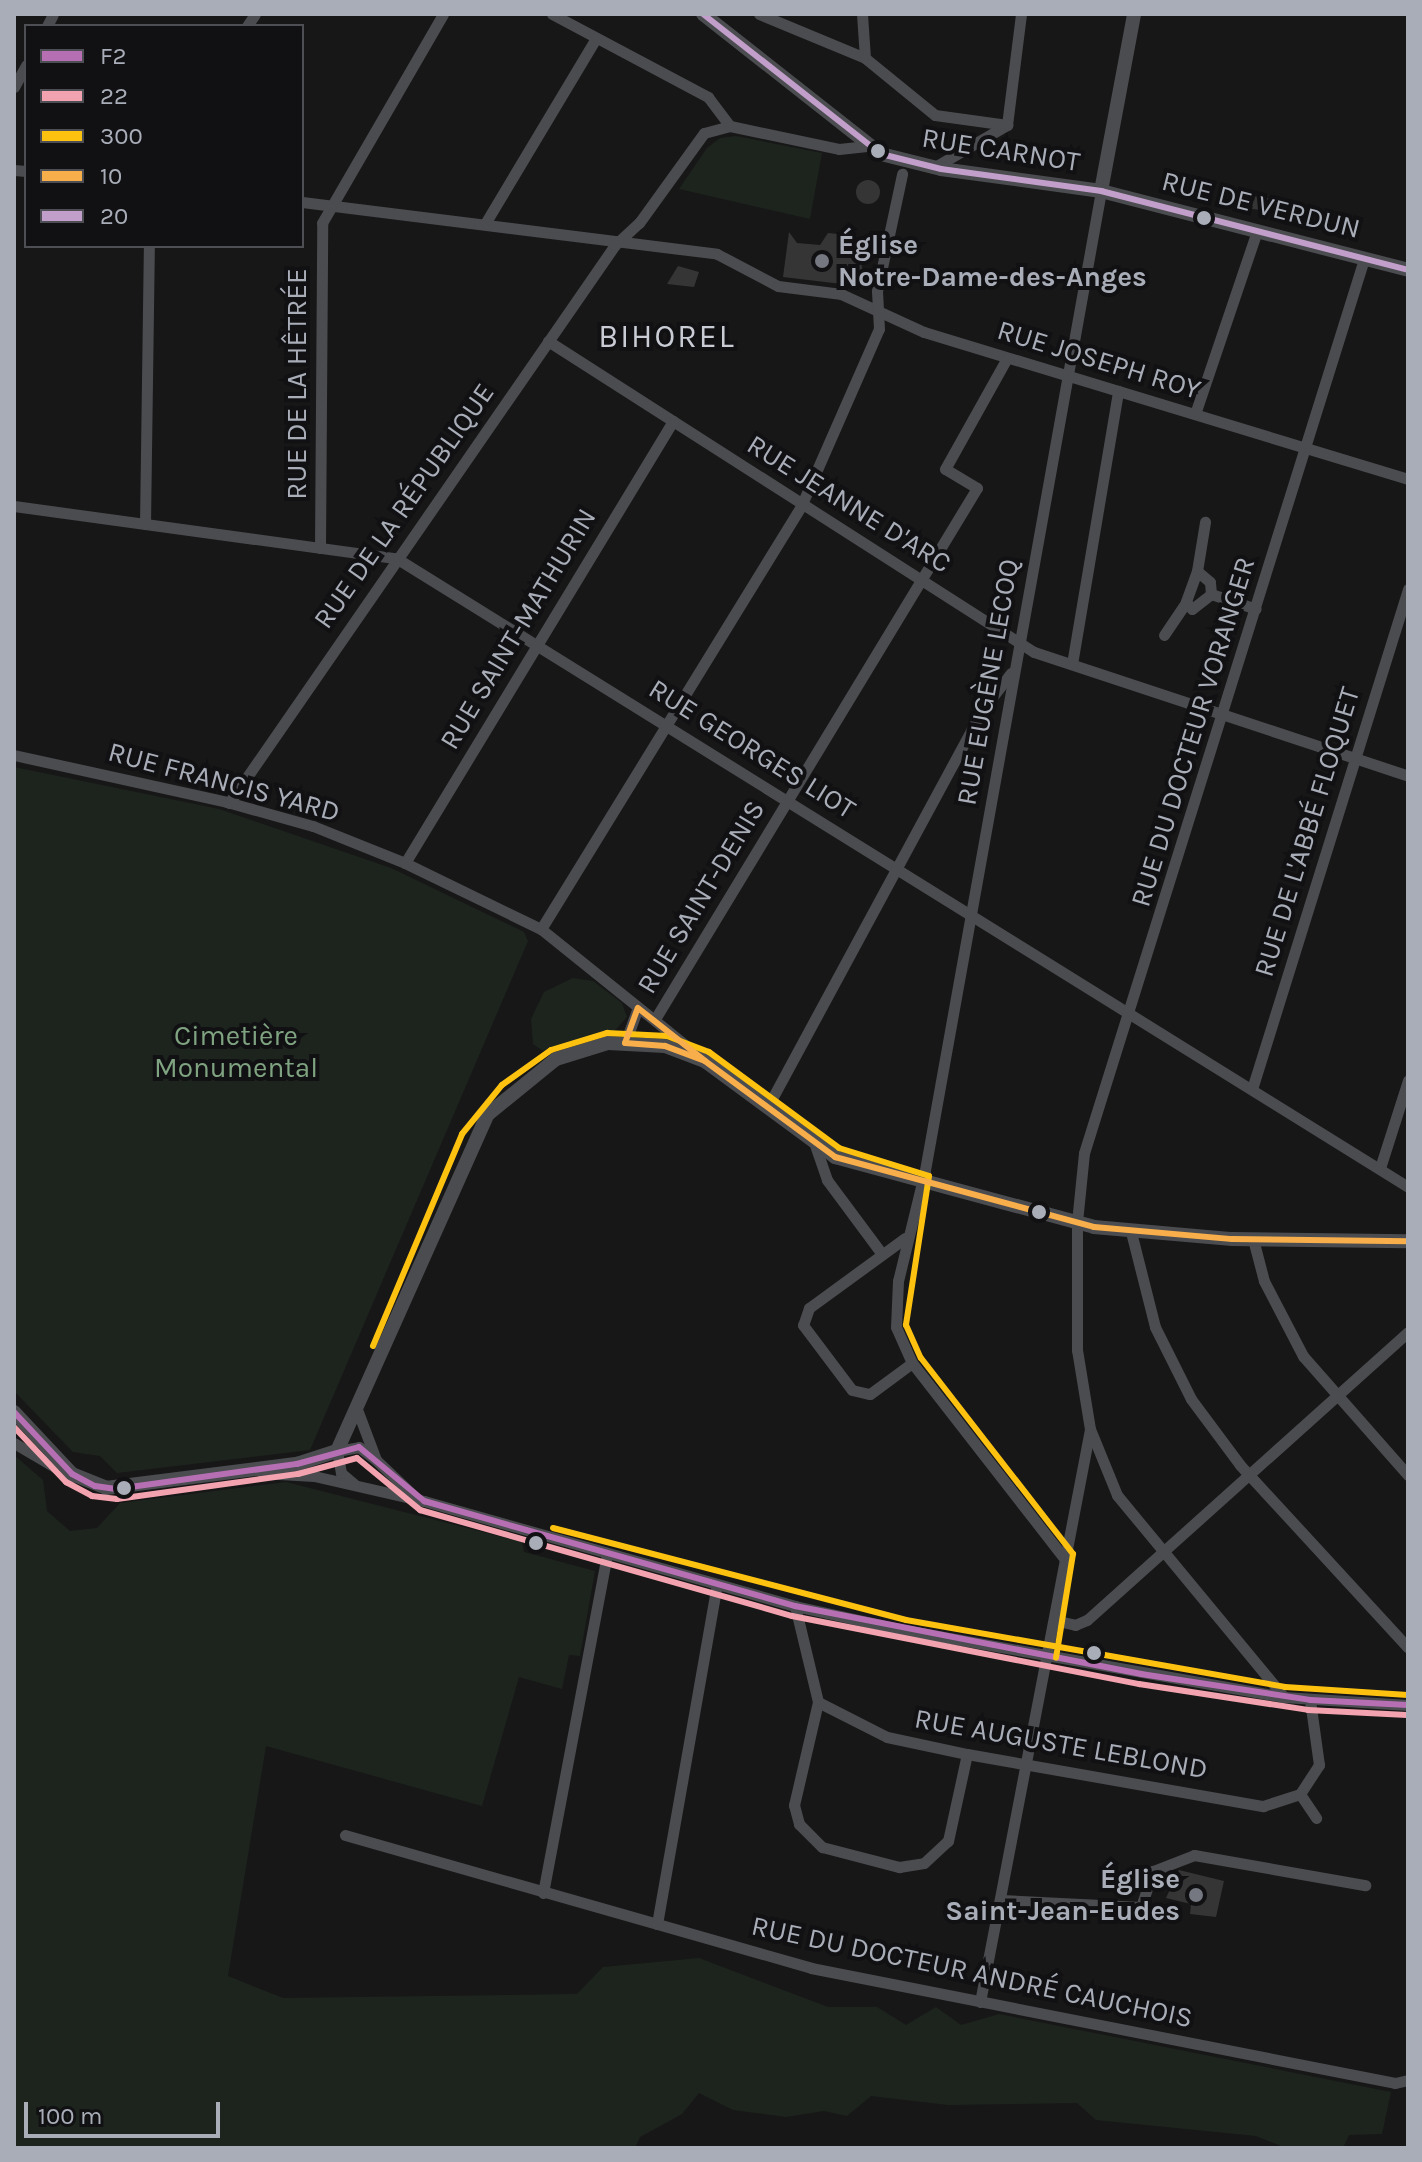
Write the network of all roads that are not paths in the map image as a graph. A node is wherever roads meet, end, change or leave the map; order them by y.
1 (443, 14) edge
2 (552, 14) edge
3 (703, 14) edge
4 (759, 14) edge
5 (862, 14) edge
6 (1021, 14) edge
7 (1134, 14) edge
8 (596, 38) junction
9 (865, 58) junction
10 (24, 69) edge
11 (14, 87) edge
12 (1007, 125) junction
13 (730, 126) junction
14 (867, 146) junction
15 (933, 168) junction
16 (902, 174) dead end
17 (1101, 191) junction
18 (304, 202) edge
19 (327, 205) junction
20 (486, 222) junction
21 (1257, 231) junction
22 (620, 239) junction
23 (149, 248) edge
24 (1364, 259) junction
25 (1408, 270) edge
26 (875, 314) junction
27 (548, 341) junction
28 (1007, 358) junction
29 (1067, 375) junction
30 (1118, 391) junction
31 (1195, 414) junction
32 (673, 421) junction
33 (1307, 448) junction
34 (1408, 479) edge
35 (802, 504) junction
36 (14, 506) edge
37 (1205, 522) dead end
38 (145, 524) junction
39 (320, 548) junction
40 (396, 558) junction
41 (1197, 571) junction
42 (922, 579) junction
43 (1408, 589) edge
44 (1211, 594) junction
45 (1186, 602) junction
46 (1256, 609) junction
47 (1164, 635) dead end
48 (1018, 640) junction
49 (537, 644) junction
50 (1072, 664) junction
51 (1013, 670) junction
52 (983, 709) junction
53 (1006, 713) junction
54 (1225, 718) junction
55 (666, 724) junction
56 (14, 755) edge
57 (1354, 760) junction
58 (1408, 776) edge
59 (789, 800) junction
60 (229, 803) junction
61 (405, 863) junction
62 (896, 869) junction
63 (972, 914) junction
64 (544, 931) junction
65 (638, 1008) junction
66 (1130, 1013) junction
67 (658, 1021) junction
68 (625, 1043) junction
69 (661, 1045) junction
70 (705, 1061) junction
71 (1408, 1080) edge
72 (1252, 1089) junction
73 (767, 1108) junction
74 (815, 1145) junction
75 (1380, 1168) junction
76 (920, 1181) junction
77 (1408, 1187) edge
78 (1077, 1222) junction
79 (1131, 1232) junction
80 (905, 1238) junction
81 (1253, 1239) junction
82 (1408, 1241) edge
83 (882, 1254) junction
84 (1408, 1332) edge
85 (912, 1363) junction
86 (1336, 1396) junction
87 (14, 1412) edge
88 (358, 1412) junction
89 (1090, 1429) junction
90 (14, 1443) edge
91 (337, 1451) junction
92 (376, 1460) junction
93 (242, 1471) junction
94 (1408, 1475) edge
95 (1249, 1476) junction
96 (81, 1480) junction
97 (358, 1487) junction
98 (424, 1501) junction
99 (607, 1555) junction
100 (1162, 1555) junction
101 (1064, 1558) junction
102 (717, 1584) junction
103 (795, 1606) junction
104 (1054, 1620) junction
105 (1408, 1648) edge
106 (1046, 1656) junction
107 (1284, 1697) junction
108 (1310, 1700) junction
109 (818, 1702) junction
110 (1408, 1705) edge
111 (967, 1754) junction
112 (1025, 1760) junction
113 (1300, 1794) junction
114 (1316, 1818) dead end
115 (345, 1835) dead end
116 (1365, 1885) dead end
117 (543, 1893) junction
118 (1001, 1900) junction
119 (657, 1924) junction
120 (980, 2002) junction
121 (1408, 2080) edge

1 - 19 street
2 - 8 street
3 - 14 street, RUE CARNOT
4 - 9 street
5 - 9 street
6 - 12 street
7 - 17 street
8 - 13 street
8 - 20 street
9 - 12 street
10 - 11 street
12 - 15 street
13 - 14 street
13 - 22 street, RUE DE LA RÉPUBLIQUE
14 - 15 street, RUE CARNOT
15 - 17 street, RUE CARNOT
16 - 26 street
17 - 21 street, RUE DE VERDUN
17 - 29 street, RUE EUGÈNE LECOQ
18 - 19 street
19 - 20 street
19 - 39 street, RUE DE LA HÊTRÉE
20 - 22 street
21 - 24 street, RUE DE VERDUN
21 - 31 street
22 - 26 street, RUE JOSEPH ROY
22 - 27 street, RUE DE LA RÉPUBLIQUE
23 - 38 street
24 - 25 street, RUE DE VERDUN
24 - 33 street, RUE DU DOCTEUR VORANGER
26 - 28 street, RUE JOSEPH ROY
26 - 35 street
27 - 32 street, RUE JEANNE D'ARC
27 - 40 street, RUE DE LA RÉPUBLIQUE
28 - 29 street, RUE JOSEPH ROY
28 - 42 street, RUE SAINT-DENIS
29 - 30 street, RUE JOSEPH ROY
29 - 48 street, RUE EUGÈNE LECOQ
30 - 31 street, RUE JOSEPH ROY
30 - 50 street
31 - 33 street, RUE JOSEPH ROY
32 - 35 street, RUE JEANNE D'ARC
32 - 49 street, RUE SAINT-MATHURIN
33 - 34 street, RUE JOSEPH ROY
33 - 46 street, RUE DU DOCTEUR VORANGER
35 - 42 street, RUE JEANNE D'ARC
35 - 55 street
36 - 38 street, RUE GEORGES LIOT
37 - 41 street
38 - 39 street, RUE GEORGES LIOT
39 - 40 street, RUE GEORGES LIOT
40 - 49 street, RUE GEORGES LIOT
40 - 60 street, RUE DE LA RÉPUBLIQUE
41 - 44 street
41 - 45 street
42 - 48 street, RUE JEANNE D'ARC
42 - 59 street, RUE SAINT-DENIS
43 - 57 street, RUE DE L'ABBÉ FLOQUET
44 - 45 street
44 - 46 street
45 - 47 street
46 - 54 street, RUE DU DOCTEUR VORANGER
48 - 50 street, RUE JEANNE D'ARC
48 - 51 street, RUE EUGÈNE LECOQ
49 - 55 street, RUE GEORGES LIOT
49 - 61 street, RUE SAINT-MATHURIN
50 - 54 street, RUE JEANNE D'ARC
51 - 52 street
51 - 53 street, RUE EUGÈNE LECOQ
52 - 53 street
52 - 62 street
53 - 63 street, RUE EUGÈNE LECOQ
54 - 57 street, RUE JEANNE D'ARC
54 - 66 street, RUE DU DOCTEUR VORANGER
55 - 59 street, RUE GEORGES LIOT
55 - 64 street
56 - 60 street, RUE FRANCIS YARD
57 - 58 street, RUE JEANNE D'ARC
57 - 72 street, RUE DE L'ABBÉ FLOQUET
59 - 62 street, RUE GEORGES LIOT
59 - 67 street, RUE SAINT-DENIS
60 - 61 street, RUE FRANCIS YARD
61 - 64 street, RUE FRANCIS YARD
62 - 63 street, RUE GEORGES LIOT
62 - 73 street
63 - 66 street, RUE GEORGES LIOT
63 - 76 street, RUE EUGÈNE LECOQ
64 - 65 street, RUE FRANCIS YARD
65 - 67 street, RUE FRANCIS YARD
65 - 68 street
66 - 72 street, RUE GEORGES LIOT
66 - 78 street, RUE DU DOCTEUR VORANGER
67 - 69 street
67 - 70 street, RUE FRANCIS YARD
68 - 69 street
68 - 88 street
69 - 70 street
70 - 73 street
71 - 75 street
72 - 75 street, RUE GEORGES LIOT
73 - 74 street
74 - 76 street
74 - 83 street
75 - 77 street, RUE GEORGES LIOT
76 - 78 street
76 - 80 street, RUE EUGÈNE LECOQ
78 - 79 street
78 - 89 street, RUE DU DOCTEUR VORANGER
79 - 81 street
79 - 95 street
80 - 83 street
80 - 85 street, RUE EUGÈNE LECOQ
81 - 82 street
81 - 86 street
83 - 85 street
84 - 86 street
85 - 101 street, RUE EUGÈNE LECOQ
86 - 94 street
86 - 95 street
87 - 96 street
88 - 91 street
88 - 92 street
89 - 100 street
89 - 101 street
90 - 96 street
91 - 92 street
91 - 93 street
91 - 97 street
92 - 98 street
93 - 96 street
93 - 97 street
95 - 100 street
95 - 105 street
97 - 98 street
98 - 99 street
99 - 102 street
99 - 117 street
100 - 104 street
100 - 107 street
101 - 104 street
102 - 103 street
102 - 119 street
103 - 106 street
103 - 109 street
104 - 106 street
106 - 107 street
106 - 112 street
107 - 108 street
108 - 110 street
108 - 113 street
109 - 111 street, RUE AUGUSTE LEBLOND
109 - 111 street
111 - 112 street, RUE AUGUSTE LEBLOND
112 - 113 street, RUE AUGUSTE LEBLOND
112 - 118 street
113 - 114 street
115 - 117 street, RUE DU DOCTEUR ANDRÉ CAUCHOIS
116 - 118 street
117 - 119 street, RUE DU DOCTEUR ANDRÉ CAUCHOIS
118 - 120 street
119 - 120 street, RUE DU DOCTEUR ANDRÉ CAUCHOIS
120 - 121 street, RUE DU DOCTEUR ANDRÉ CAUCHOIS

